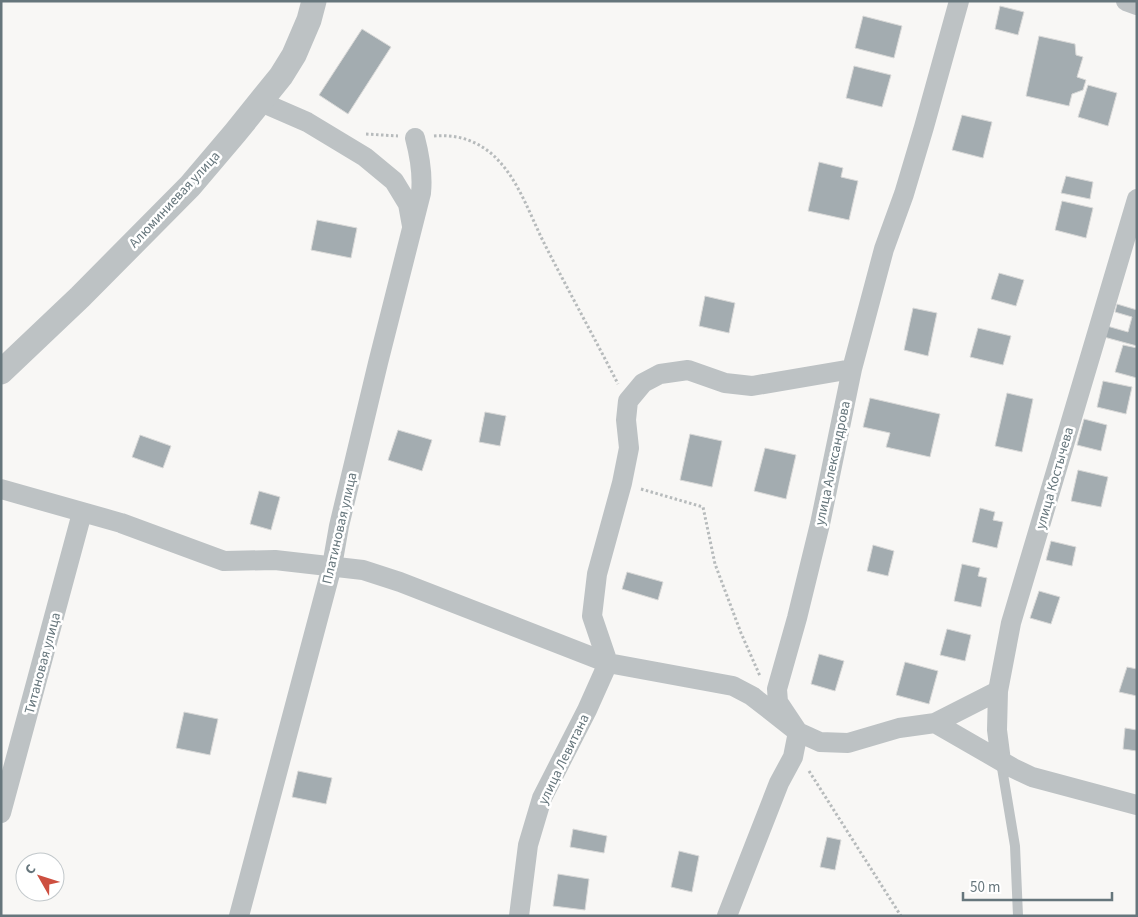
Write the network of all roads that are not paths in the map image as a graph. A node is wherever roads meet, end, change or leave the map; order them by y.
1 (314, 1) edge
2 (959, 1) edge
3 (1126, 1) edge
4 (1137, 4) edge
5 (261, 102) junction
6 (415, 138) road end
7 (1136, 207) edge
8 (412, 228) junction
9 (852, 369) junction
10 (1, 372) edge
11 (1, 489) edge
12 (82, 513) junction
13 (332, 566) junction
14 (608, 663) junction
15 (998, 691) junction
16 (935, 723) junction
17 (798, 732) junction
18 (1001, 761) junction
19 (1134, 802) edge
20 (1, 813) edge
21 (239, 916) edge
22 (519, 916) edge
23 (728, 916) edge
24 (1018, 916) edge

1 - 5 street, Алюминиевая улица
2 - 9 street, улица Александрова
3 - 4 street
5 - 8 street
5 - 10 street, Алюминиевая улица
6 - 8 street, Платиновая улица
7 - 15 street, улица Костычева
8 - 13 street, Платиновая улица
9 - 14 street
9 - 17 street, улица Александрова
11 - 12 street
12 - 13 street
12 - 20 street, Титановая улица
13 - 14 street
13 - 21 street, Платиновая улица
14 - 17 street
14 - 22 street, улица Левитана
15 - 16 street
15 - 18 street, улица Костычева
16 - 17 street
16 - 18 street
17 - 23 street
18 - 19 street
18 - 24 lane

